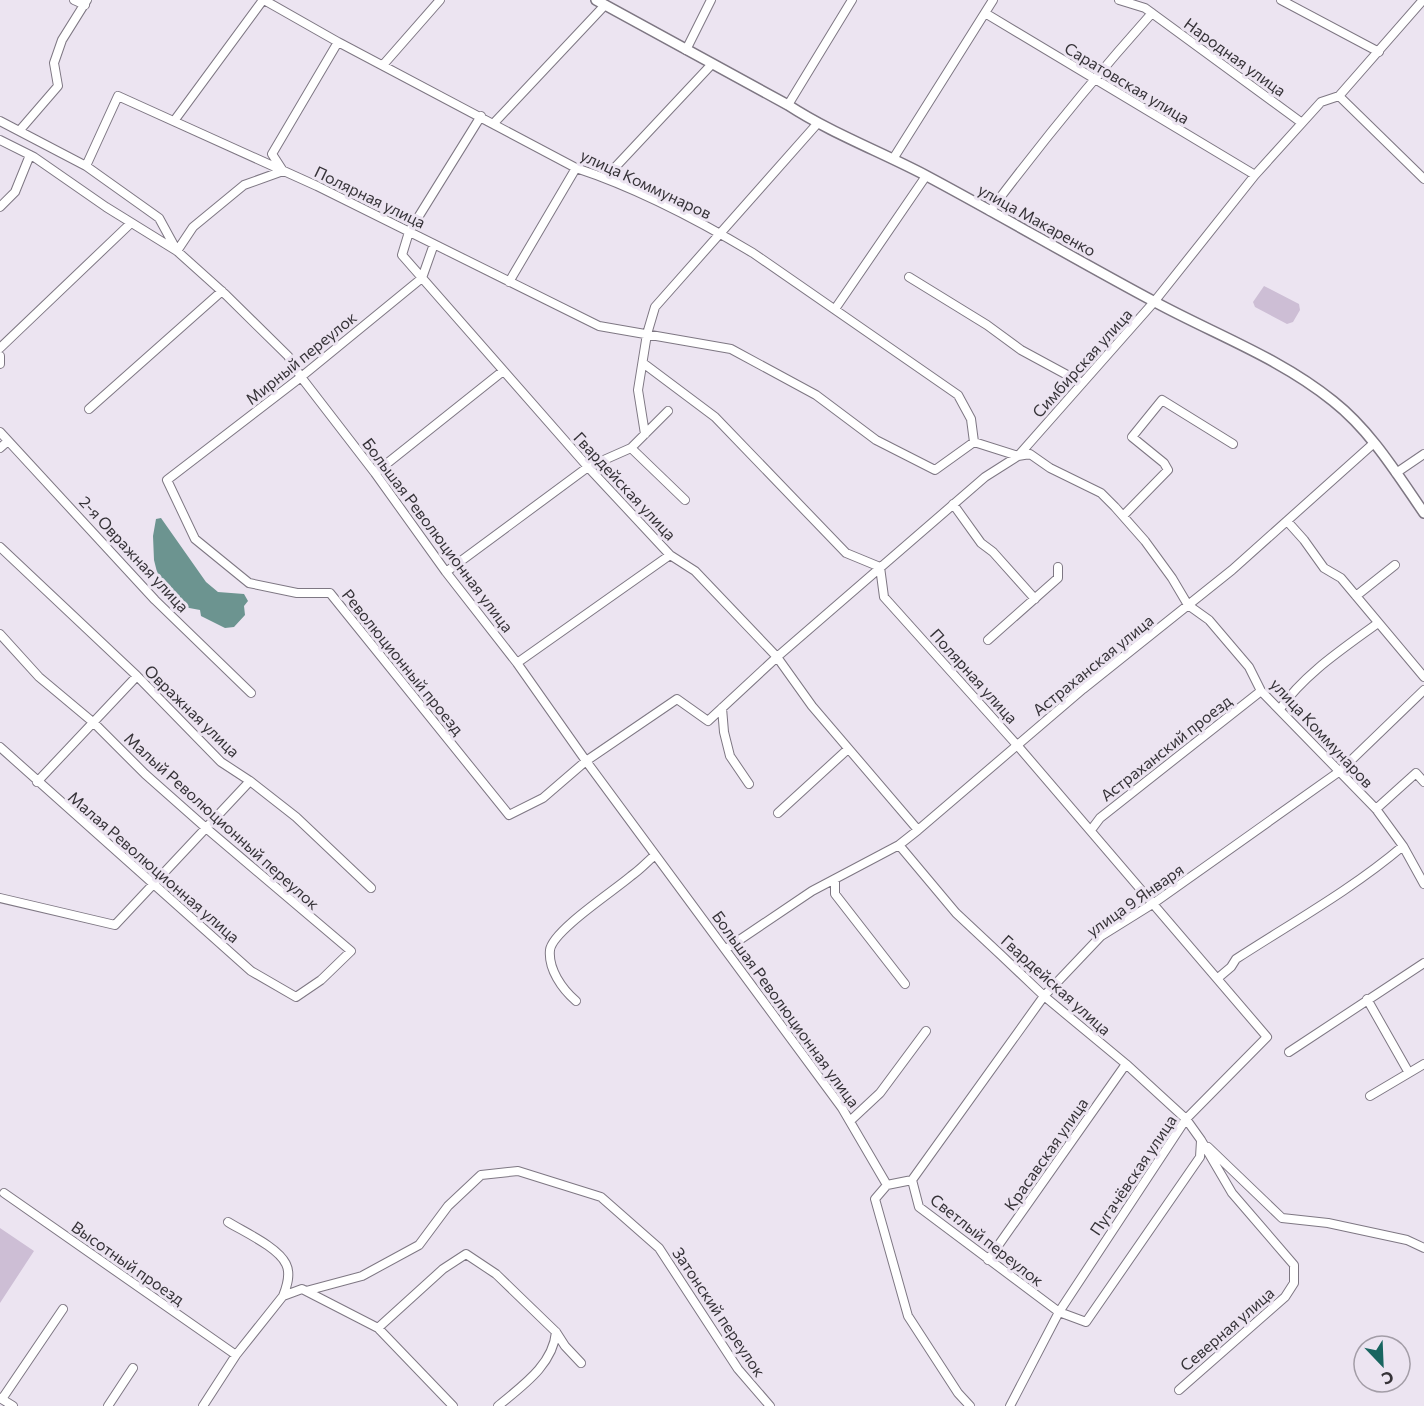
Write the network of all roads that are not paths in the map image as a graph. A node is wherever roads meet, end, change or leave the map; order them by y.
1 (74, 0) edge
2 (263, 0) edge
3 (440, 0) edge
4 (596, 0) edge
5 (711, 0) edge
6 (852, 0) edge
7 (993, 0) edge
8 (1119, 0) edge
9 (1281, 0) edge
10 (1422, 0) edge
11 (86, 2) edge
12 (605, 5) junction
13 (985, 13) junction
14 (1152, 13) junction
15 (338, 42) junction
16 (686, 50) junction
17 (1379, 52) junction
18 (383, 64) junction
19 (712, 64) junction
20 (1095, 79) junction
21 (1339, 96) junction
22 (788, 105) junction
23 (481, 116) junction
24 (0, 121) edge
25 (174, 122) junction
26 (494, 123) junction
27 (1302, 123) junction
28 (817, 124) junction
29 (20, 130) junction
30 (0, 140) edge
31 (30, 155) junction
32 (893, 159) junction
33 (86, 166) junction
34 (576, 168) junction
35 (282, 171) junction
36 (926, 176) junction
37 (1255, 176) junction
38 (606, 177) junction
39 (1424, 178) edge
40 (0, 207) edge
41 (990, 211) junction
42 (131, 223) junction
43 (409, 232) junction
44 (719, 233) junction
45 (434, 244) junction
46 (177, 251) junction
47 (909, 277) dead end
48 (422, 278) junction
49 (509, 282) junction
50 (222, 291) junction
51 (1154, 302) junction
52 (835, 309) junction
53 (647, 334) junction
54 (0, 348) edge
55 (643, 363) junction
56 (503, 371) junction
57 (301, 377) junction
58 (1083, 383) junction
59 (89, 409) dead end
60 (668, 411) dead end
61 (0, 432) edge
62 (645, 434) junction
63 (8, 441) junction
64 (974, 442) junction
65 (1374, 443) junction
66 (1233, 444) dead end
67 (0, 448) edge
68 (631, 448) junction
69 (1424, 454) edge
70 (1018, 456) junction
71 (588, 467) junction
72 (375, 473) junction
73 (1396, 473) junction
74 (167, 480) joint
75 (685, 500) dead end
76 (953, 504) junction
77 (1424, 513) edge
78 (1123, 516) junction
79 (1287, 521) junction
80 (0, 547) edge
81 (670, 555) junction
82 (1395, 565) dead end
83 (880, 567) junction
84 (1058, 567) dead end
85 (446, 572) junction
86 (1356, 596) junction
87 (1035, 599) junction
88 (1188, 605) junction
89 (1378, 623) junction
90 (0, 634) edge
91 (988, 640) dead end
92 (777, 657) junction
93 (517, 663) junction
94 (137, 676) junction
95 (1424, 677) edge
96 (1424, 690) edge
97 (1261, 691) junction
98 (251, 693) dead end
99 (722, 708) junction
100 (1281, 709) junction
101 (94, 723) junction
102 (1017, 745) junction
103 (0, 747) edge
104 (848, 748) junction
105 (586, 761) junction
106 (1340, 771) junction
107 (250, 781) junction
108 (37, 782) junction
109 (1424, 782) edge
110 (749, 783) dead end
111 (1376, 809) junction
112 (778, 813) dead end
113 (206, 828) junction
114 (918, 830) junction
115 (1090, 830) junction
116 (899, 845) junction
117 (1403, 846) junction
118 (656, 855) junction
119 (835, 879) junction
120 (153, 882) junction
121 (1424, 884) edge
122 (371, 888) dead end
123 (0, 898) edge
124 (1154, 903) junction
125 (726, 949) junction
126 (1424, 963) edge
127 (1218, 978) junction
128 (906, 984) dead end
129 (1044, 996) junction
130 (296, 997) joint
131 (1367, 999) junction
132 (576, 1001) dead end
133 (926, 1031) dead end
134 (1267, 1037) joint
135 (1289, 1052) dead end
136 (1126, 1064) junction
137 (1424, 1064) edge
138 (1409, 1073) junction
139 (1371, 1096) dead end
140 (1186, 1119) junction
141 (850, 1121) junction
142 (1201, 1140) junction
143 (912, 1180) junction
144 (887, 1185) junction
145 (4, 1193) dead end
146 (228, 1222) dead end
147 (1424, 1248) edge
148 (988, 1260) junction
149 (306, 1291) junction
150 (283, 1296) junction
151 (63, 1309) dead end
152 (1059, 1312) junction
153 (378, 1328) junction
154 (556, 1332) junction
155 (236, 1355) junction
156 (581, 1363) dead end
157 (133, 1368) dead end
158 (1179, 1390) dead end
159 (1, 1398) edge
160 (13, 1406) edge
161 (108, 1406) edge
162 (203, 1406) edge
163 (453, 1406) edge
164 (498, 1406) edge
165 (770, 1406) edge
166 (970, 1406) edge
167 (1010, 1406) edge

1 - 11 street
2 - 15 street, улица Коммунаров
2 - 25 street
3 - 18 street
4 - 12 main road, улица Макаренко
5 - 16 street
6 - 22 street
7 - 13 street
8 - 14 street, Народная улица
9 - 17 street
10 - 17 street, Симбирская улица
11 - 29 street
12 - 16 main road, улица Макаренко
12 - 26 street
13 - 20 street, Саратовская улица
13 - 32 street
14 - 20 street
14 - 27 street, Народная улица
15 - 18 street, улица Коммунаров
15 - 35 street
16 - 19 main road, улица Макаренко
17 - 21 street, Симбирская улица
18 - 23 street, улица Коммунаров
19 - 22 main road, улица Макаренко
19 - 38 street
20 - 37 street, Саратовская улица
20 - 41 street
21 - 27 street, Симбирская улица
21 - 39 street
22 - 28 main road, улица Макаренко
23 - 26 street, улица Коммунаров
23 - 43 street
24 - 29 street
25 - 33 street, Полярная улица
25 - 35 street, Полярная улица
26 - 34 street, улица Коммунаров
27 - 37 street, Симбирская улица
28 - 32 main road, улица Макаренко
28 - 44 street
29 - 33 street
30 - 31 street
31 - 40 street
31 - 42 street
32 - 36 main road, улица Макаренко
33 - 46 street, Большая Революционная улица
34 - 38 street, улица Коммунаров
34 - 49 street
35 - 43 street, Полярная улица
35 - 46 street
36 - 41 main road, улица Макаренко
36 - 52 street
37 - 51 street, Симбирская улица
38 - 44 street, улица Коммунаров
41 - 51 main road, улица Макаренко
42 - 46 street, Большая Революционная улица
42 - 54 street
43 - 45 street, Полярная улица
43 - 48 street, Гвардейская улица
44 - 52 street, улица Коммунаров
44 - 53 street
45 - 48 street
45 - 49 street, Полярная улица
46 - 50 street, Большая Революционная улица
47 - 58 street
48 - 56 street, Гвардейская улица
48 - 57 street, Мирный переулок
49 - 53 street, Полярная улица
50 - 57 street, Большая Революционная улица
50 - 59 street
51 - 58 street, Симбирская улица
51 - 65 main road, улица Макаренко
52 - 64 street, улица Коммунаров
53 - 55 street
53 - 64 street, Полярная улица
55 - 62 street
55 - 83 street
56 - 71 street, Гвардейская улица
56 - 72 street
57 - 72 street, Большая Революционная улица
57 - 74 street, Мирный переулок
58 - 70 street, Симбирская улица
60 - 62 street
61 - 63 street, 2-я Овражная улица
62 - 68 street
63 - 67 street
63 - 98 street, 2-я Овражная улица
64 - 70 street, улица Коммунаров
65 - 73 main road, улица Макаренко
65 - 79 street, Астраханская улица
66 - 78 street
68 - 71 street
68 - 75 street
69 - 73 street
70 - 76 street, Симбирская улица
70 - 78 street, улица Коммунаров
71 - 81 street, Гвардейская улица
71 - 85 street
72 - 85 street, Большая Революционная улица
73 - 77 main road, улица Макаренко
74 - 105 street, Революционный проезд
76 - 83 street, Симбирская улица
76 - 87 street
78 - 88 street, улица Коммунаров
79 - 86 street
79 - 88 street, Астраханская улица
80 - 94 street, Овражная улица
81 - 92 street, Гвардейская улица
81 - 93 street
82 - 86 street
83 - 92 street, Симбирская улица
83 - 102 street, Полярная улица
84 - 87 street
85 - 93 street, Большая Революционная улица
86 - 89 street
87 - 91 street
88 - 97 street, улица Коммунаров
88 - 102 street, Астраханская улица
89 - 95 street
89 - 100 street
90 - 101 street, Малый Революционный переулок
92 - 99 street, Симбирская улица
92 - 104 street, Гвардейская улица
93 - 105 street, Большая Революционная улица
94 - 101 street
94 - 107 street, Овражная улица
96 - 106 street, улица 9 Января
97 - 100 street, улица Коммунаров
97 - 115 street, Астраханский проезд
99 - 105 street, Симбирская улица
99 - 110 street
100 - 106 street, улица Коммунаров
101 - 108 street
101 - 113 street, Малый Революционный переулок
102 - 114 street, Астраханская улица
102 - 115 street, Полярная улица
103 - 108 street, Малая Революционная улица
104 - 112 street
104 - 114 street, Гвардейская улица
105 - 118 street, Большая Революционная улица
106 - 111 street, улица Коммунаров
106 - 124 street, улица 9 Января
107 - 113 street
107 - 122 street, Овражная улица
108 - 120 street, Малая Революционная улица
109 - 111 street
111 - 117 street, улица Коммунаров
113 - 120 street
113 - 130 street, Малый Революционный переулок
114 - 116 street, Астраханская улица
115 - 124 street, Полярная улица
116 - 119 street, Астраханская улица
116 - 129 street, Гвардейская улица
117 - 121 street, улица Коммунаров
117 - 127 street
118 - 125 street, Большая Революционная улица
118 - 132 street
119 - 125 street, Астраханская улица
119 - 128 street
120 - 123 street
120 - 130 street, Малая Революционная улица
124 - 127 street, Полярная улица
124 - 129 street, улица 9 Января
125 - 141 street, Большая Революционная улица
126 - 131 street
127 - 134 street, Полярная улица
129 - 136 street, Гвардейская улица
129 - 143 street, улица 9 Января
131 - 135 street
131 - 138 street
133 - 141 street
134 - 140 street, Пугачёвская улица
136 - 140 street, Гвардейская улица
136 - 148 street, Красавская улица
137 - 138 street
138 - 139 street
140 - 142 street, Гвардейская улица
140 - 152 street, Пугачёвская улица
141 - 144 street, Большая Революционная улица
142 - 147 street
142 - 152 street
142 - 158 street, Северная улица
143 - 144 street
143 - 148 street, Светлый переулок
144 - 166 street
145 - 155 street, Высотный проезд
146 - 150 street
148 - 152 street, Светлый переулок
149 - 150 street
149 - 153 street
149 - 165 street, Затонский переулок
150 - 155 street
151 - 159 street
152 - 167 street, Пугачёвская улица
153 - 154 street
153 - 163 street
154 - 156 street
154 - 164 street
155 - 162 street
157 - 161 street
159 - 160 street

